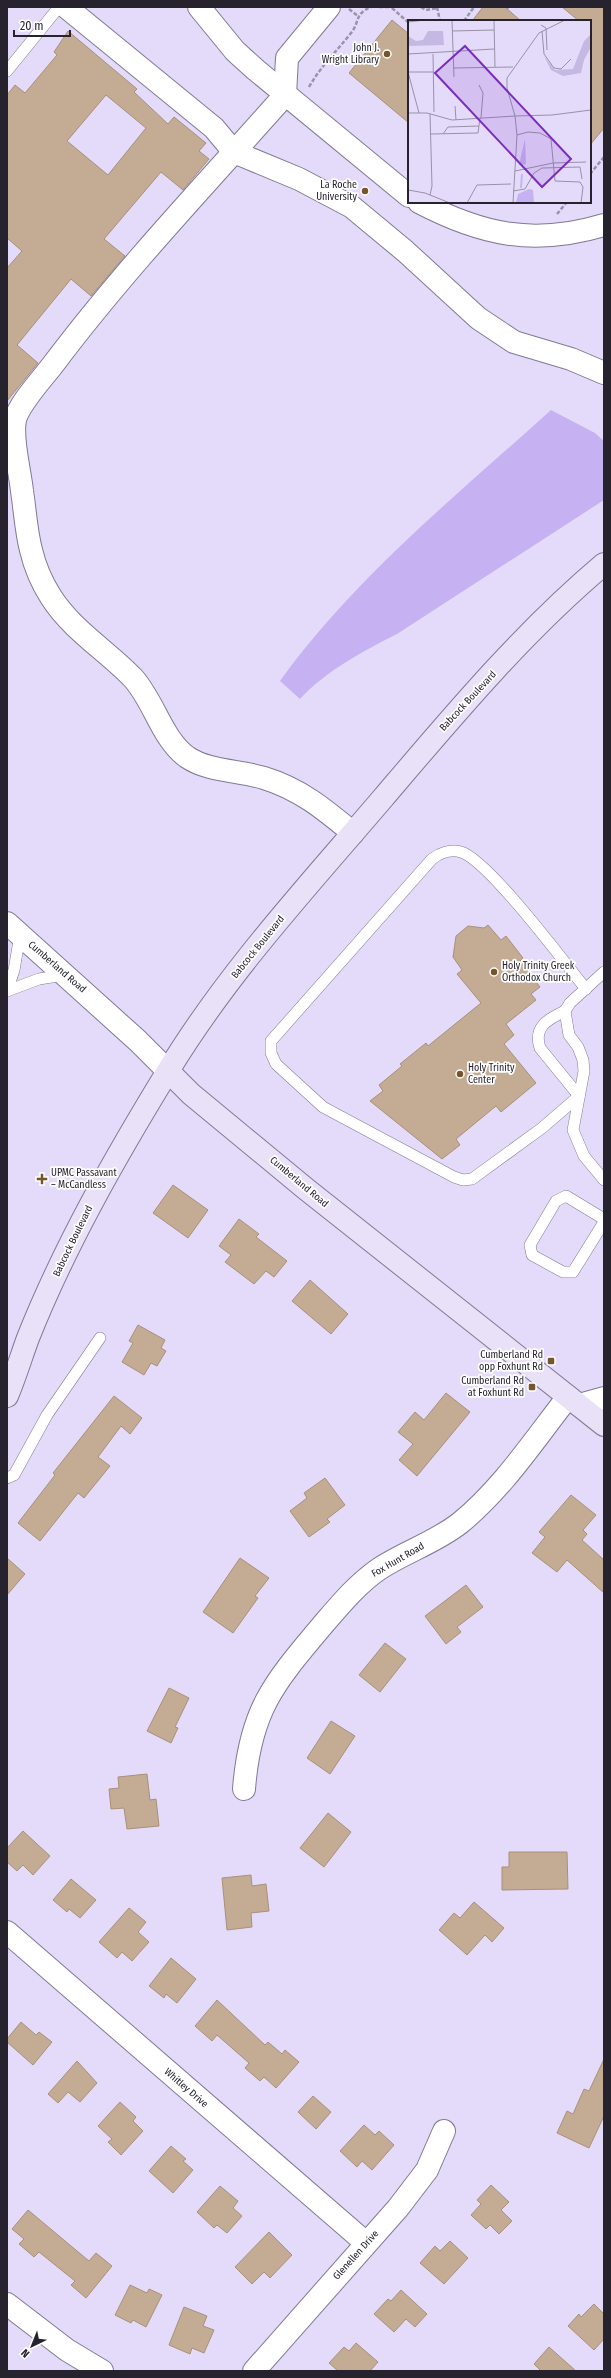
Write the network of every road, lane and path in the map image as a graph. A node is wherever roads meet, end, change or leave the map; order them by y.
1 (59, 7) edge
2 (66, 7) edge
3 (200, 7) edge
4 (329, 7) edge
5 (347, 7) edge
6 (371, 7) edge
7 (379, 7) edge
8 (392, 7) edge
9 (422, 7) edge
10 (437, 7) edge
11 (474, 7) edge
12 (358, 16) junction
13 (440, 20) edge
14 (465, 20) edge
15 (408, 22) edge
16 (7, 71) edge
17 (285, 95) junction
18 (234, 152) junction
19 (604, 157) edge
20 (591, 173) edge
21 (408, 195) edge
22 (421, 203) edge
23 (604, 225) edge
24 (604, 373) edge
25 (11, 431) edge
26 (604, 564) edge
27 (353, 833) junction
28 (13, 929) edge
29 (604, 972) edge
30 (66, 975) junction
31 (586, 989) junction
32 (7, 991) edge
33 (565, 1011) junction
34 (168, 1071) junction
35 (579, 1096) junction
36 (604, 1180) edge
37 (604, 1221) edge
38 (100, 1338) dead end
39 (7, 1396) edge
40 (604, 1398) edge
41 (574, 1401) junction
42 (604, 1425) edge
43 (7, 1478) edge
44 (244, 1789) dead end
45 (7, 1932) edge
46 (444, 2131) dead end
47 (366, 2243) junction
48 (7, 2304) edge
49 (102, 2371) edge
50 (254, 2371) edge

1 - 16 lane
2 - 18 street
3 - 17 street
4 - 17 street
5 - 12 path
6 - 12 path
7 - 8 path
8 - 15 path
9 - 10 path
10 - 13 path
11 - 14 path
12 - 17 path
17 - 18 street
17 - 21 street
18 - 24 street
18 - 25 street
19 - 20 path
22 - 23 street
25 - 27 street
26 - 27 main road, Babcock Boulevard
27 - 34 main road, Babcock Boulevard
28 - 30 street, Cumberland Road
28 - 32 lane
29 - 31 lane
30 - 32 lane
30 - 34 street, Cumberland Road
31 - 33 lane
31 - 35 lane
33 - 35 lane
33 - 35 lane
34 - 39 main road, Babcock Boulevard
34 - 41 main road, Cumberland Road
35 - 36 lane
37 - 37 lane
38 - 43 lane
40 - 41 street
41 - 42 main road, Cumberland Road
41 - 44 street, Fox Hunt Road
45 - 47 street, Whitley Drive
46 - 47 street, Glenellen Drive
47 - 50 street, Glenellen Drive
48 - 49 street

